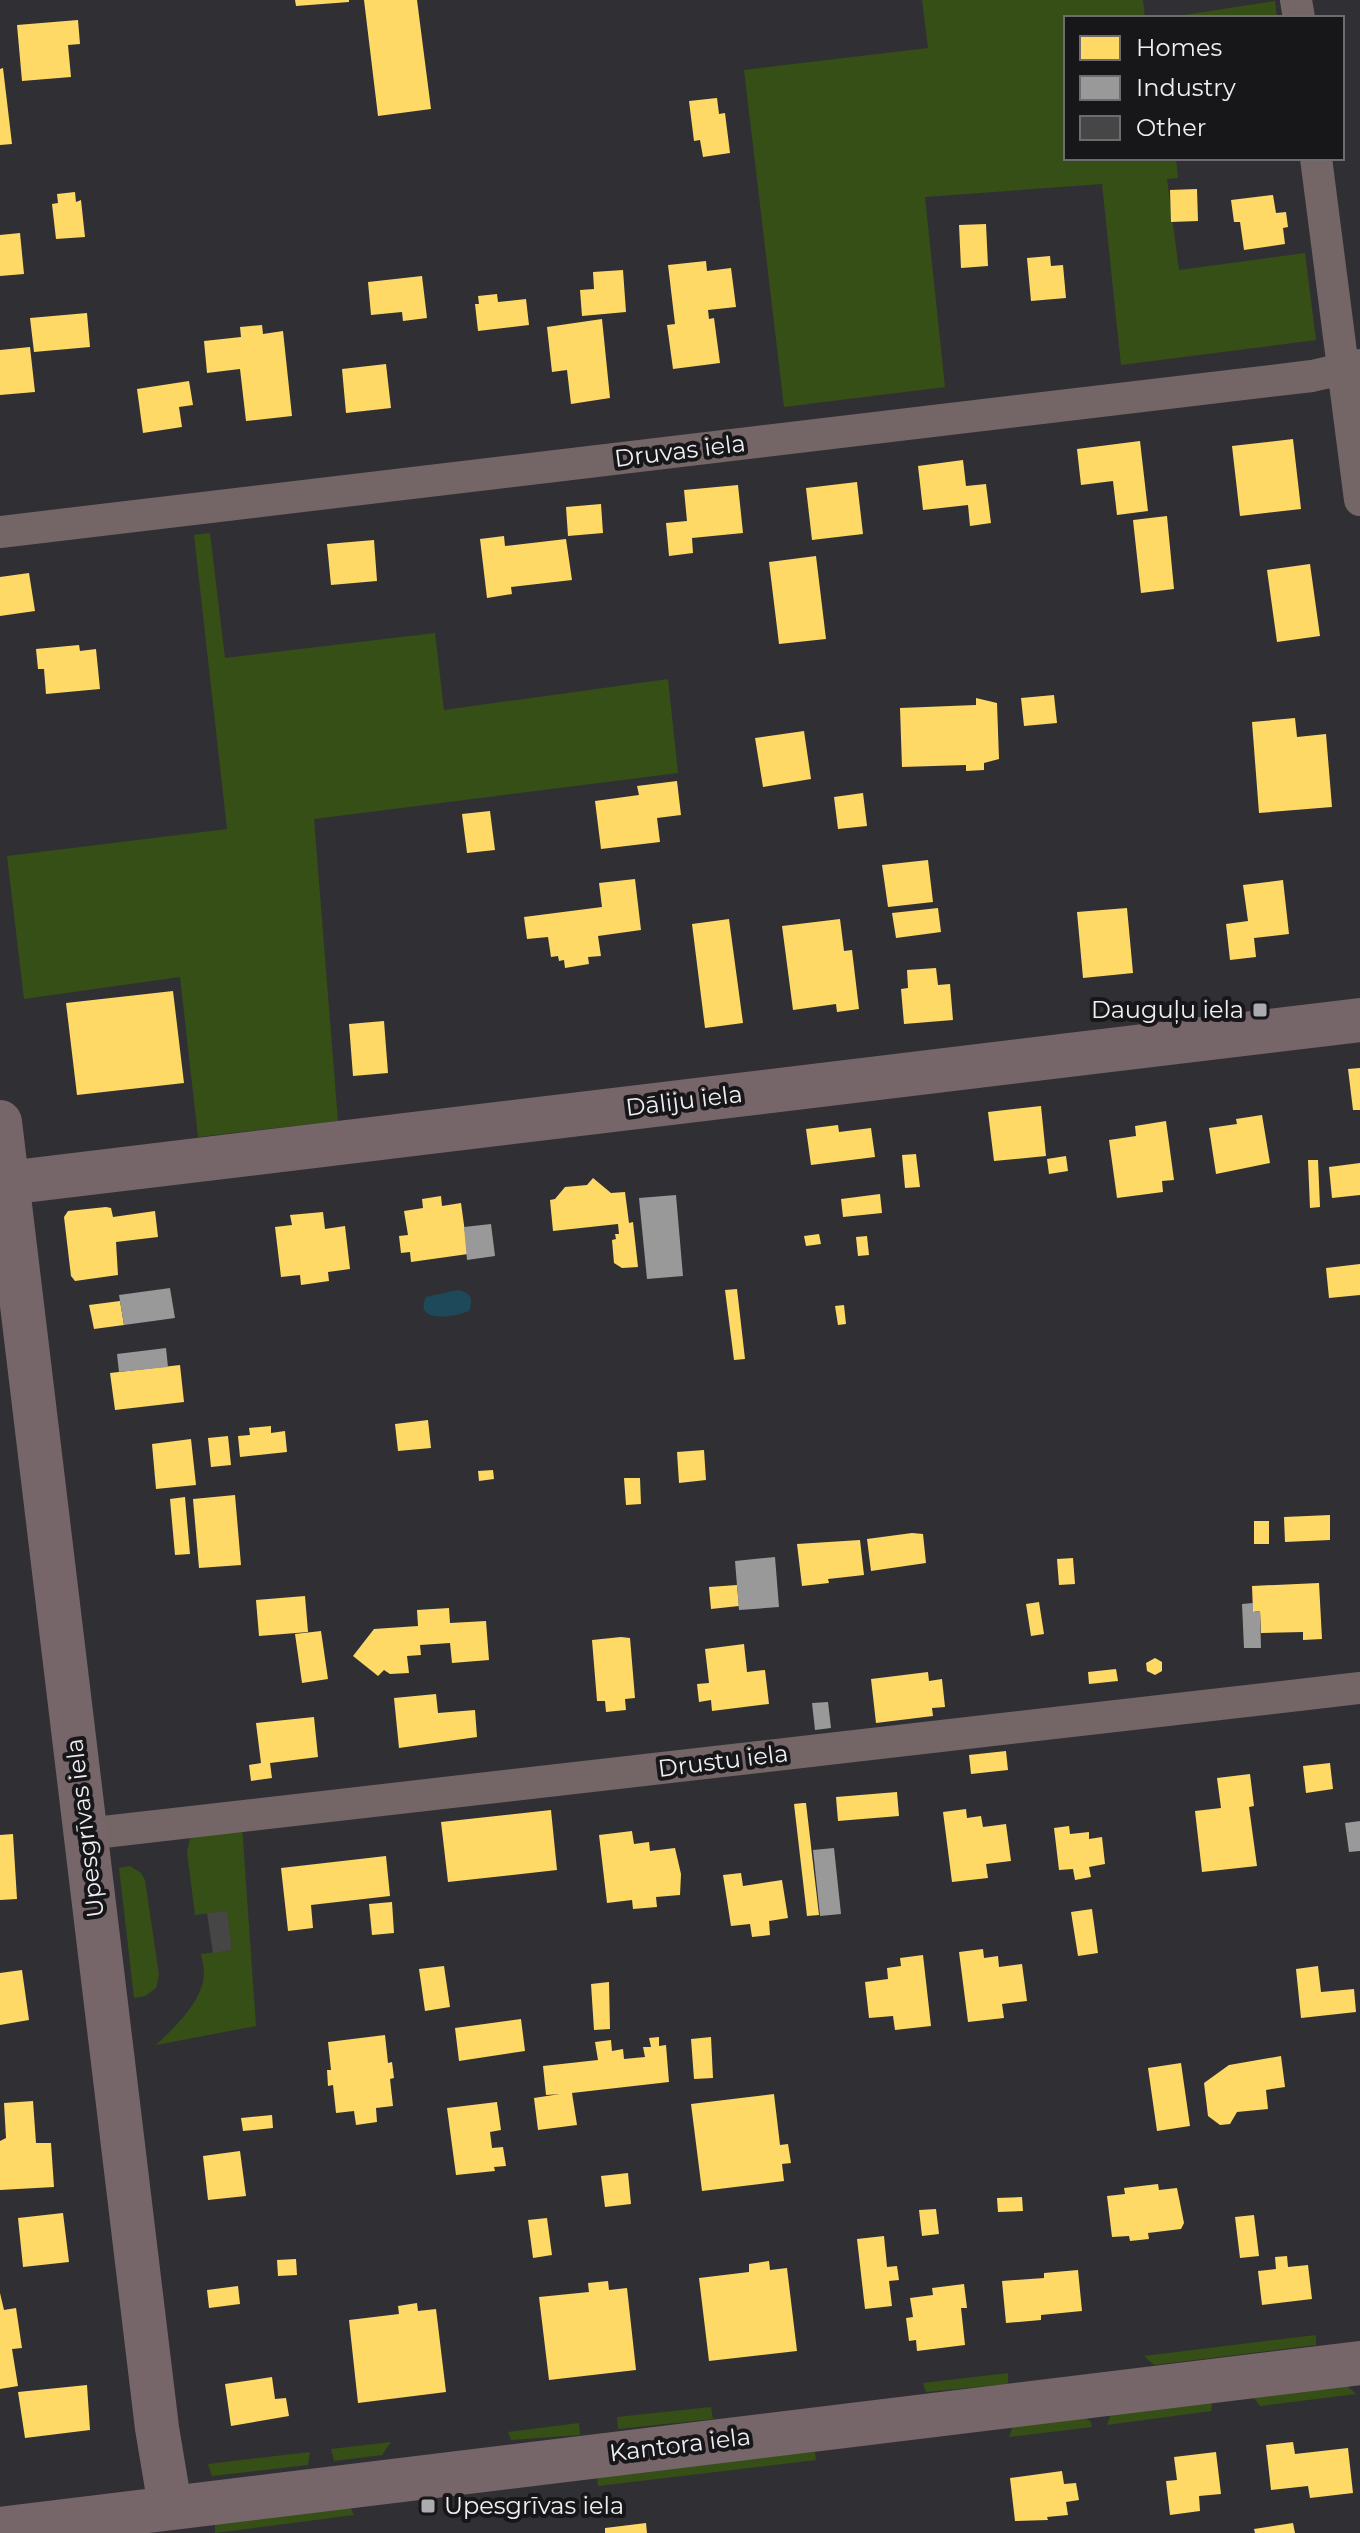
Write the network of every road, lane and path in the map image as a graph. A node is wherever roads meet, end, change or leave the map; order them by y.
1 (1316, 160) edge
2 (1352, 367) edge
3 (1360, 500) edge
4 (0, 532) edge
5 (1360, 1020) edge
6 (0, 1122) edge
7 (4, 1183) edge
8 (1360, 1688) edge
9 (86, 1834) junction
10 (1360, 2363) edge
11 (172, 2520) edge
12 (0, 2529) edge

1 - 2 street
2 - 3 street
2 - 4 street, Druvas iela
5 - 7 street, Dāliju iela
6 - 7 street, Upesgrīvas iela
7 - 9 street, Upesgrīvas iela
8 - 9 street, Drustu iela
9 - 11 street, Upesgrīvas iela
10 - 11 street, Kantora iela
11 - 12 street, Kantora iela

